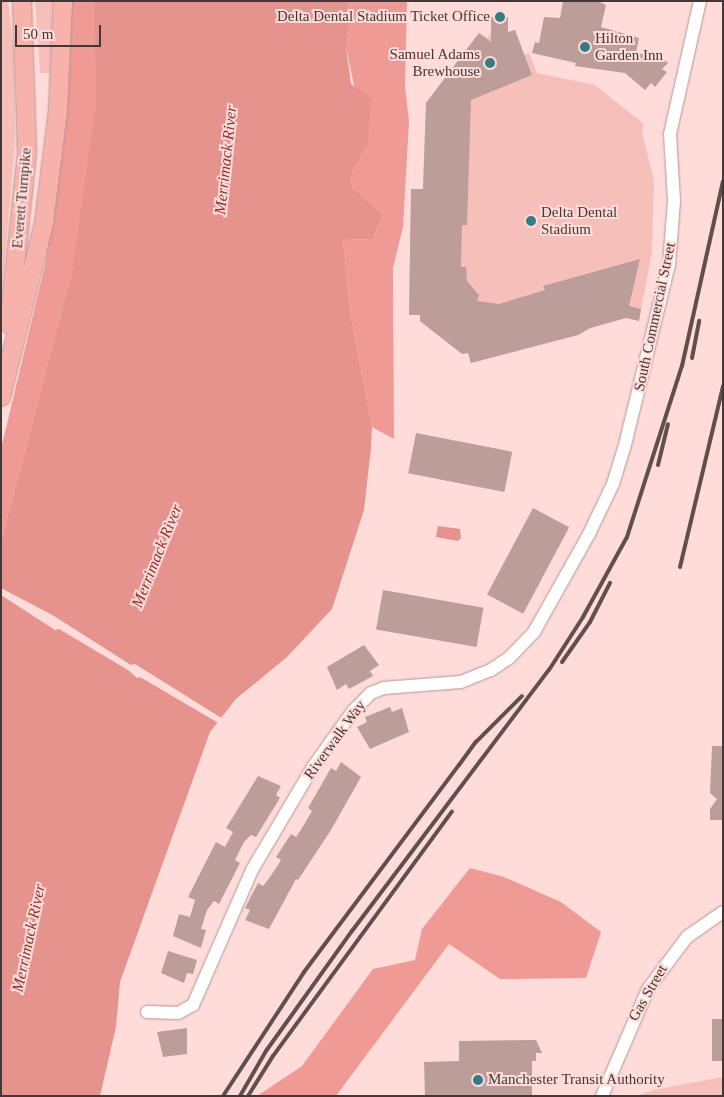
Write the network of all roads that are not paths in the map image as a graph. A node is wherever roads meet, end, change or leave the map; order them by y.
1 (22, 1) edge
2 (64, 1) edge
3 (700, 1) edge
4 (1, 396) edge
5 (613, 484) joint
6 (723, 912) edge
7 (147, 1012) dead end
8 (602, 1096) edge

1 - 4 highway, Everett Turnpike
2 - 4 highway
3 - 5 street, South Commercial Street
5 - 7 street, Riverwalk Way
6 - 8 street, Gas Street

